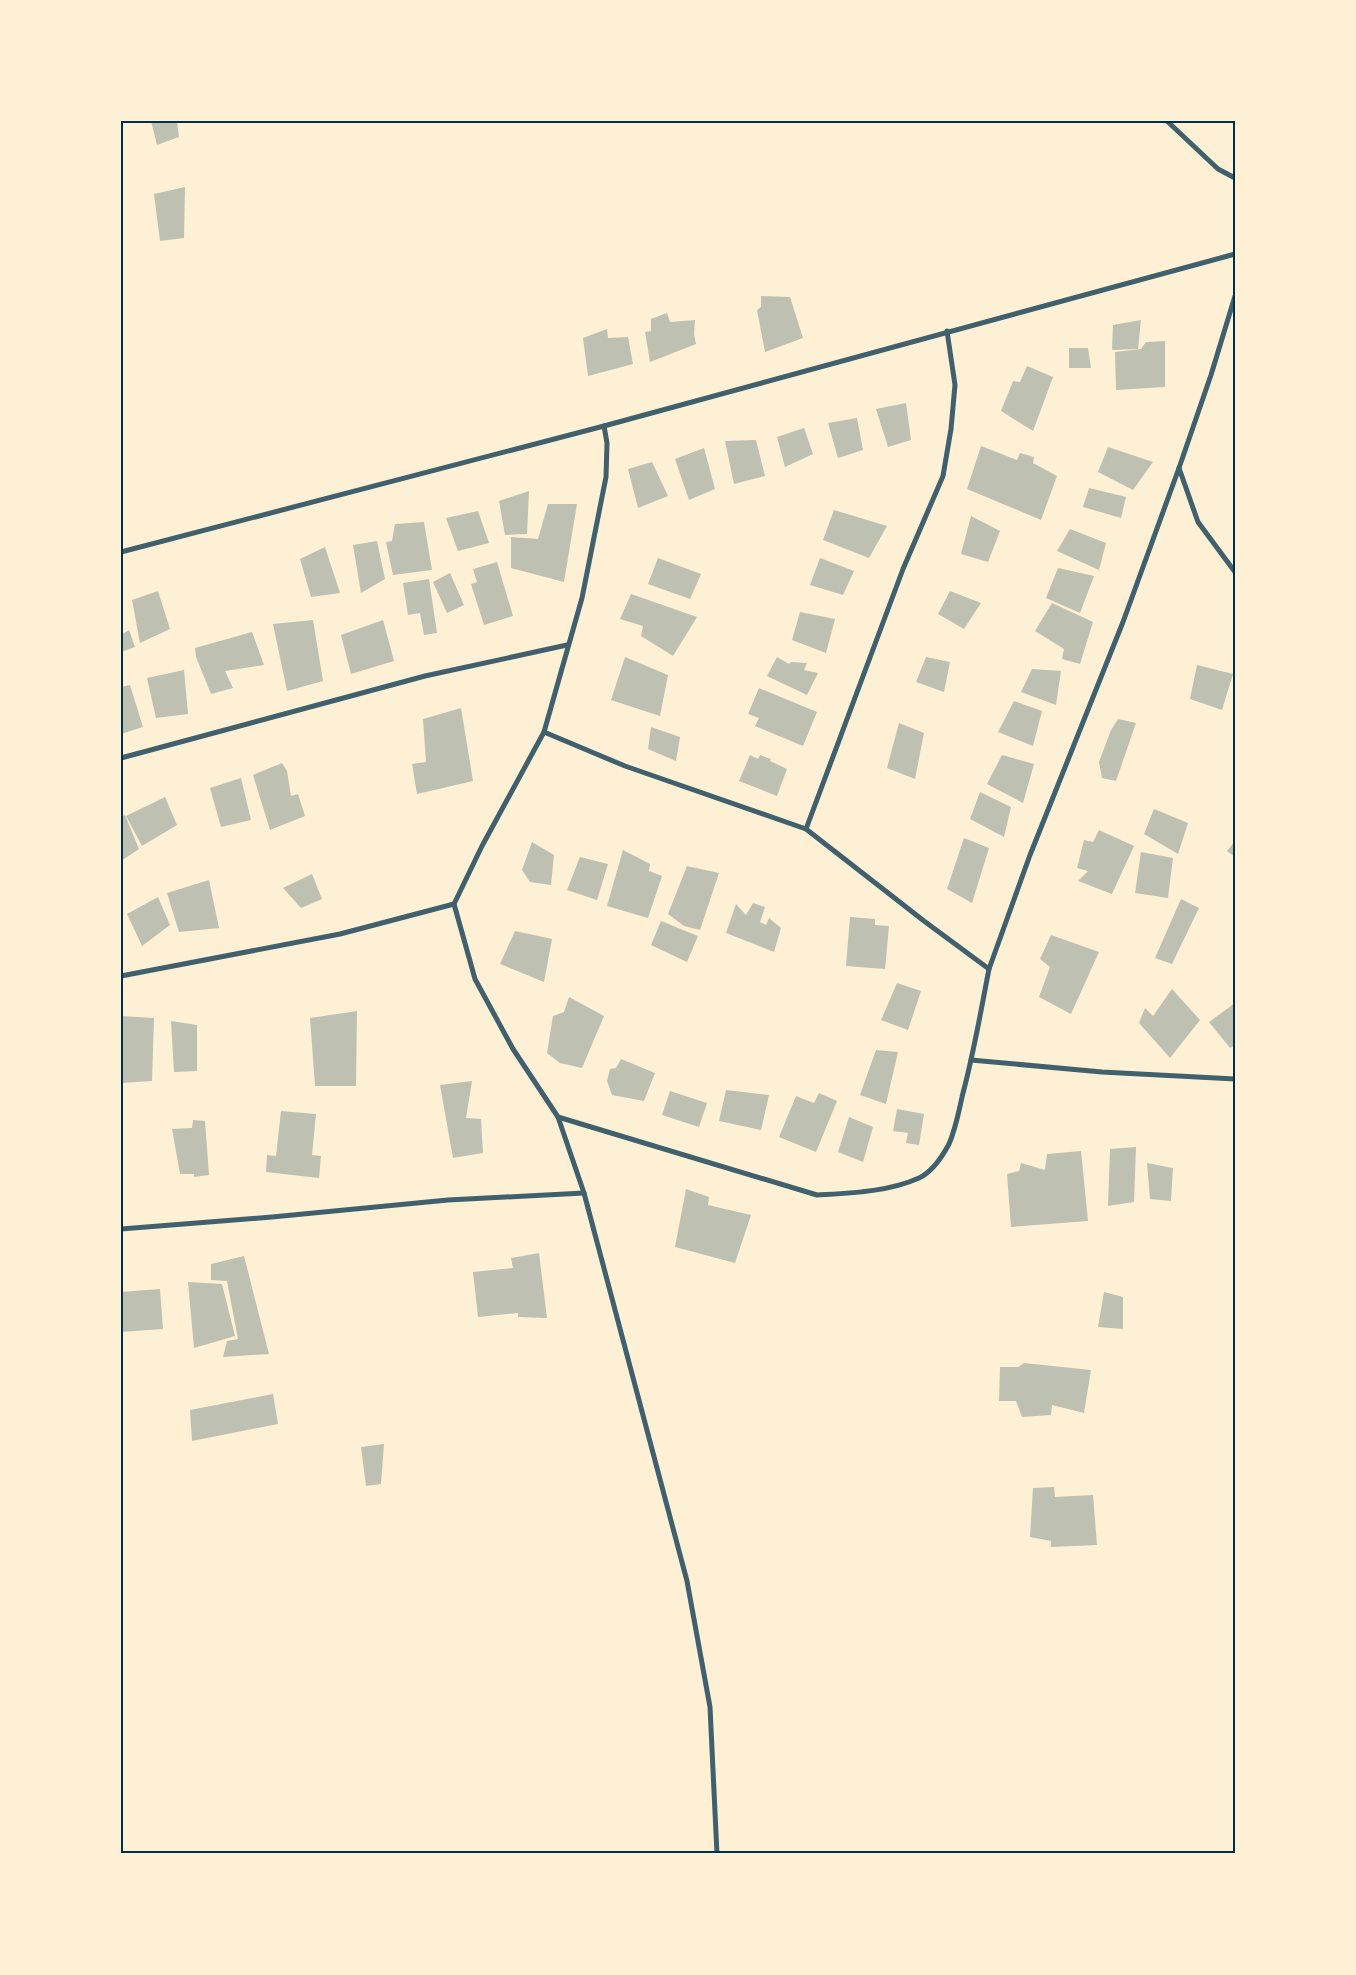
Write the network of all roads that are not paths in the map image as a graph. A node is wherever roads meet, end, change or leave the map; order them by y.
1 (1167, 121) edge
2 (1235, 178) edge
3 (1235, 254) edge
4 (1235, 296) edge
5 (947, 331) junction
6 (604, 426) junction
7 (1179, 468) junction
8 (121, 552) edge
9 (1235, 572) edge
10 (568, 645) junction
11 (544, 732) junction
12 (121, 758) edge
13 (806, 829) junction
14 (454, 904) junction
15 (990, 969) junction
16 (121, 976) edge
17 (972, 1060) junction
18 (1235, 1079) edge
19 (558, 1117) junction
20 (584, 1193) junction
21 (121, 1229) edge
22 (717, 1854) edge

1 - 2 street
3 - 5 street
4 - 7 street
5 - 6 street
5 - 13 street
6 - 8 street
6 - 10 street
7 - 9 street
7 - 15 street
10 - 11 street
10 - 12 street
11 - 13 street
11 - 14 street
13 - 15 street
14 - 16 street
14 - 19 street
15 - 17 street
17 - 18 street
17 - 19 street
19 - 20 street
20 - 21 street
20 - 22 street

